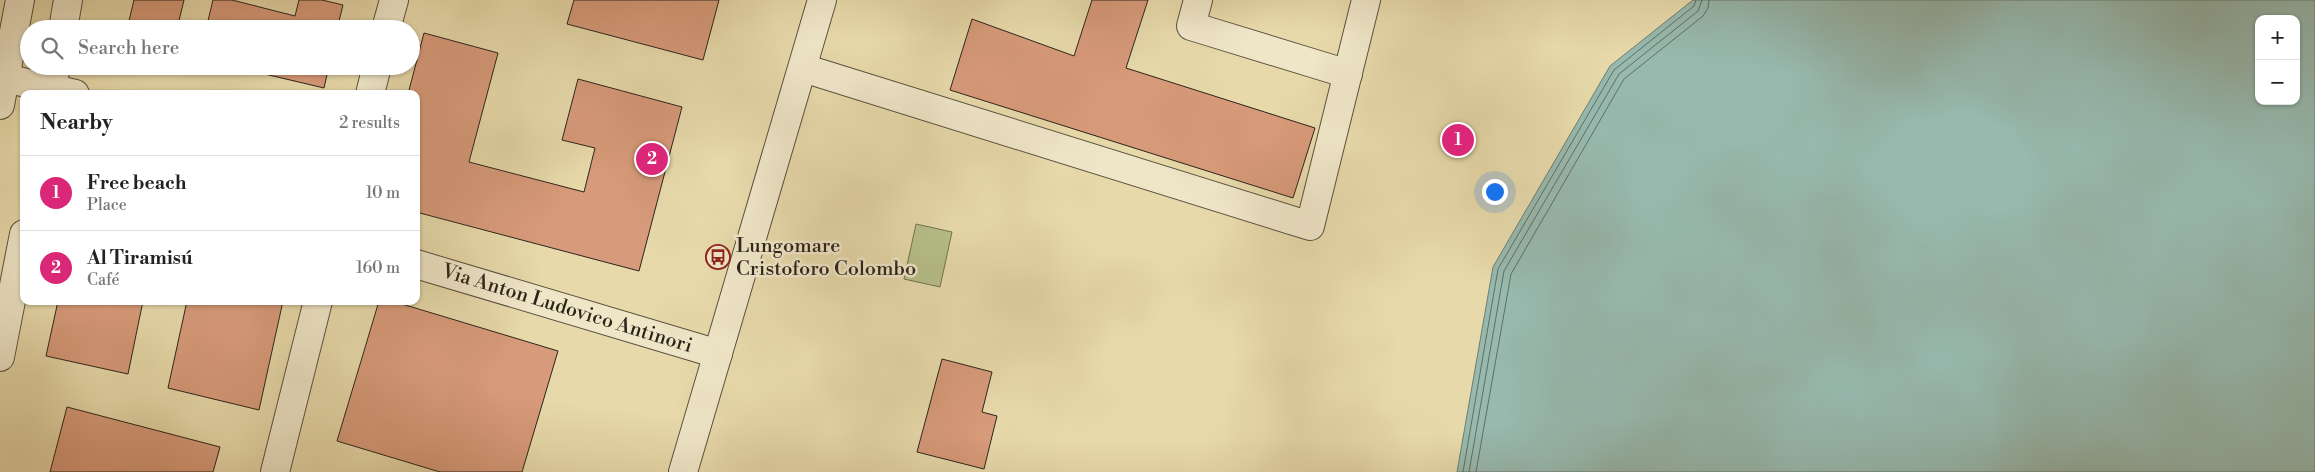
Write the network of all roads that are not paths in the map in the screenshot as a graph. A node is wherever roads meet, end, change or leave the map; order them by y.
1 (20, 0) edge
2 (68, 0) edge
3 (394, 0) edge
4 (822, 0) edge
5 (1198, 0) edge
6 (1366, 0) edge
7 (65, 20) edge
8 (388, 20) edge
9 (802, 68) junction
10 (1348, 74) junction
11 (375, 75) edge
12 (3, 78) edge
13 (58, 86) edge
14 (371, 90) edge
15 (0, 105) edge
16 (20, 252) edge
17 (420, 265) edge
18 (317, 305) edge
19 (3, 328) edge
20 (718, 354) junction
21 (0, 357) edge
22 (275, 472) edge
23 (683, 472) edge

1 - 12 street
2 - 7 street
3 - 8 street
4 - 9 street
5 - 10 street
6 - 10 street
9 - 10 street
9 - 20 street
11 - 14 street
12 - 13 street
12 - 15 street
16 - 19 street
17 - 20 street, Via Anton Ludovico Antinori
18 - 22 street
19 - 21 street
20 - 23 street

